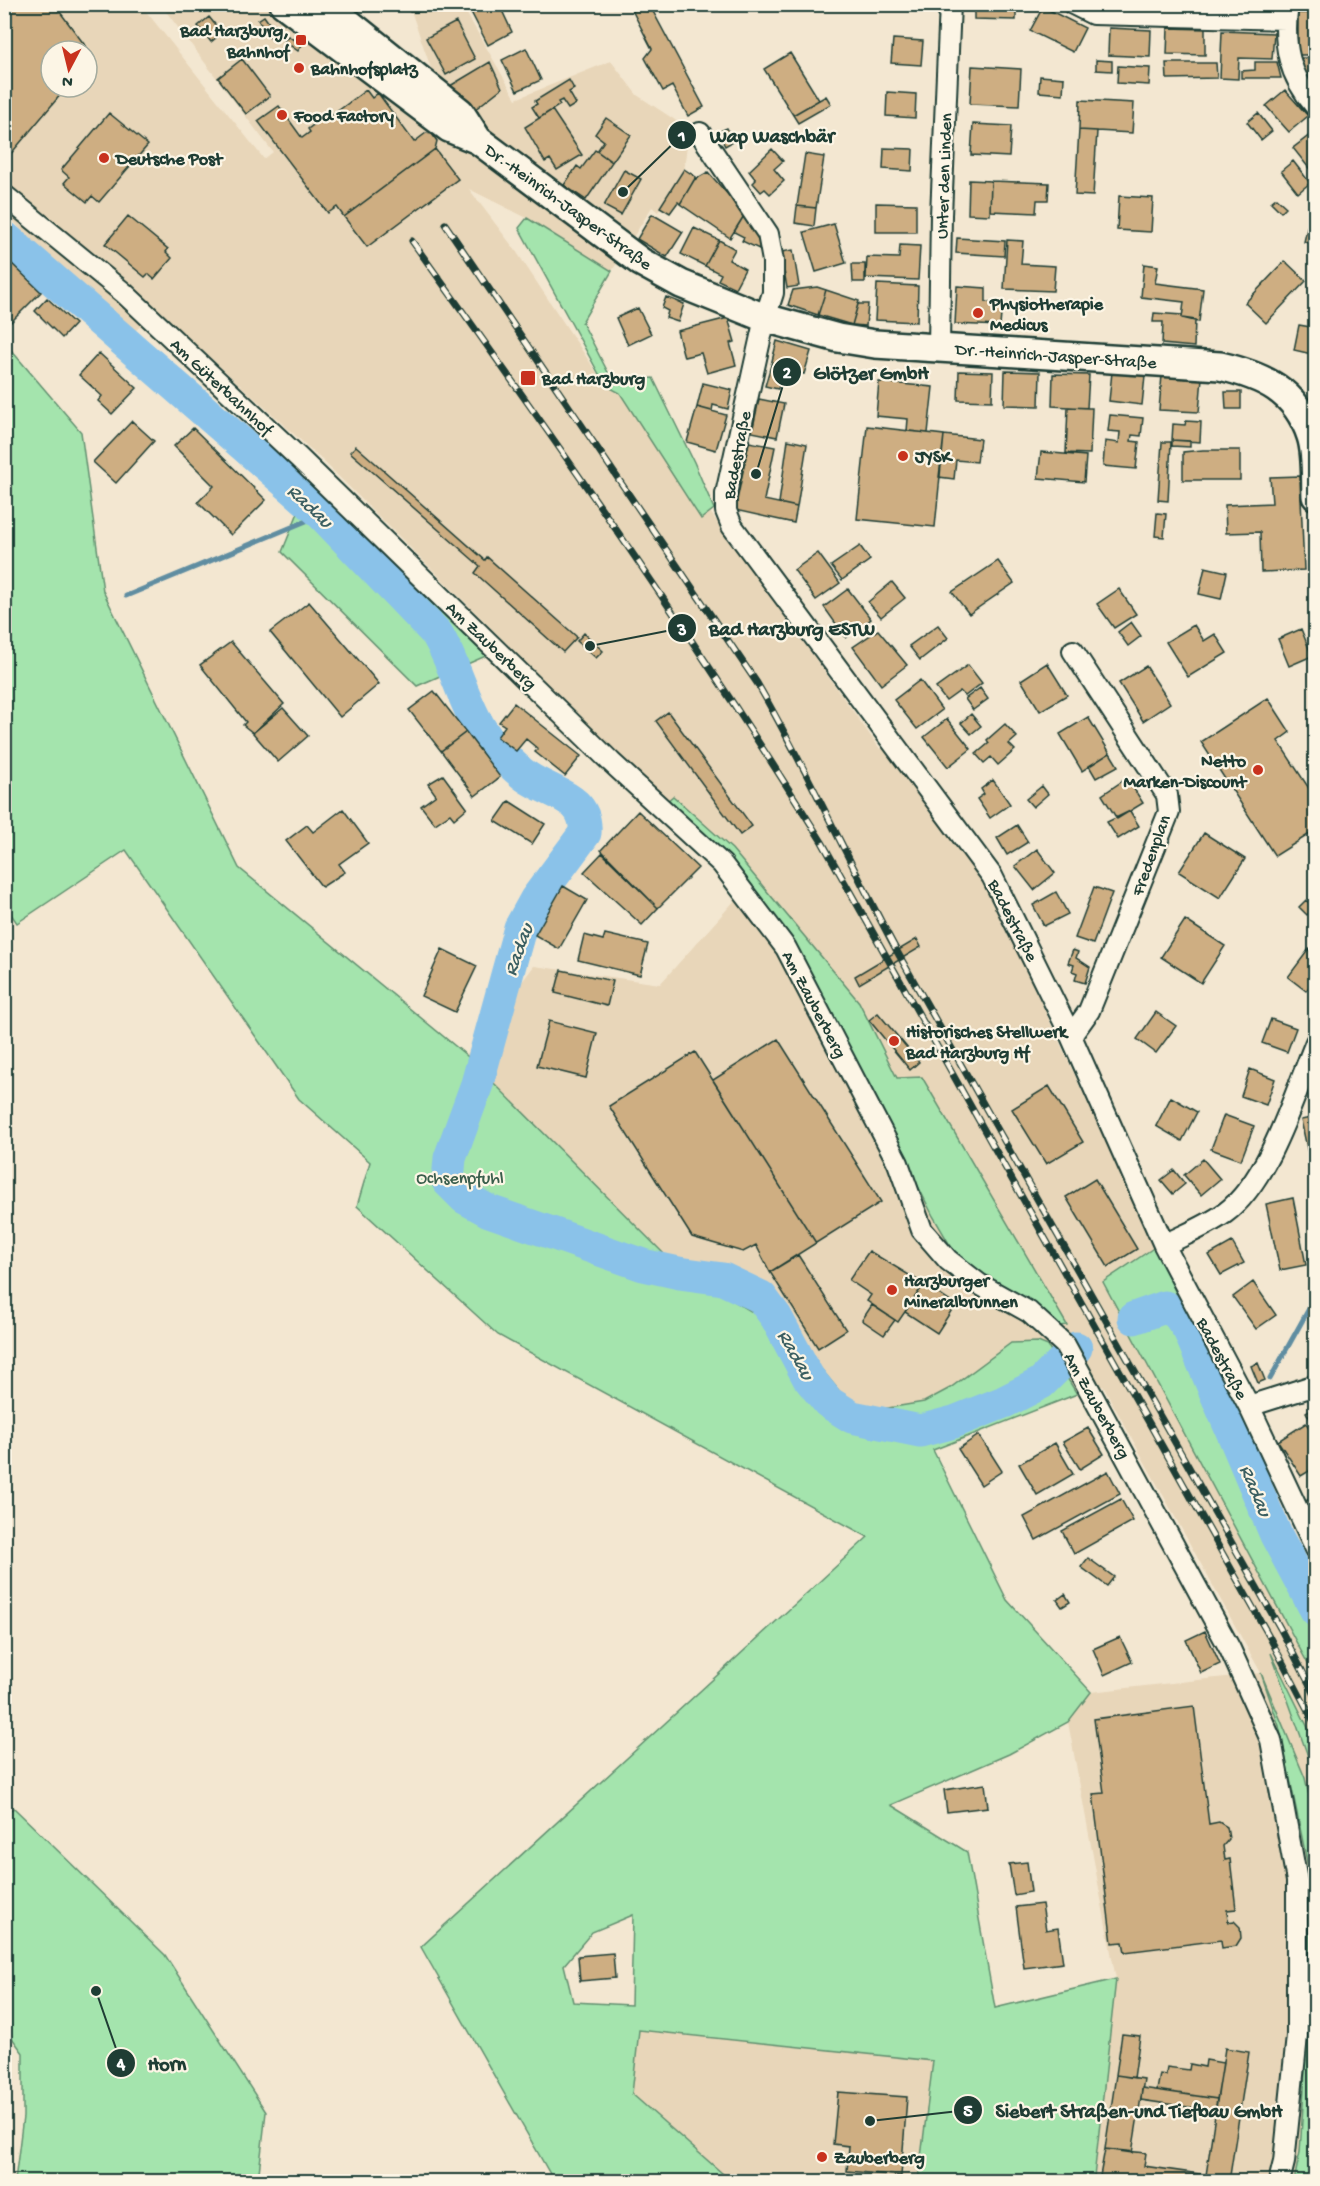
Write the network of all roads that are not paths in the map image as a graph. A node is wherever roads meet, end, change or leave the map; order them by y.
1 (284, 4) edge
2 (325, 4) edge
3 (950, 4) edge
4 (1073, 4) edge
5 (1287, 12) edge
6 (363, 49) junction
7 (1316, 107) edge
8 (700, 133) dead end
9 (478, 140) junction
10 (4, 195) edge
11 (765, 318) junction
12 (939, 347) junction
13 (1309, 411) edge
14 (1316, 496) edge
15 (431, 586) joint
16 (1073, 651) dead end
17 (1071, 1036) junction
18 (1316, 1042) edge
19 (1164, 1245) junction
20 (1316, 1384) edge
21 (1249, 1406) junction
22 (1316, 1549) edge
23 (1279, 2181) edge

1 - 6 main road
2 - 6 main road
3 - 12 street, Unter den Linden
4 - 5 street
5 - 7 street
6 - 9 main road, Dr.-Heinrich-Jasper-Straße
6 - 9 main road, Dr.-Heinrich-Jasper-Straße
8 - 11 street, Badestraße
9 - 11 main road, Dr.-Heinrich-Jasper-Straße
10 - 15 street, Am Güterbahnhof
11 - 12 main road, Dr.-Heinrich-Jasper-Straße
11 - 17 street, Badestraße
12 - 13 main road, Dr.-Heinrich-Jasper-Straße
13 - 14 main road, Dr.-Heinrich-Jasper-Straße
15 - 23 street, Am Zauberberg
16 - 17 street, Fredenplan
17 - 19 street, Badestraße
18 - 19 street
19 - 21 street, Badestraße
20 - 21 street
21 - 22 street, Badestraße

